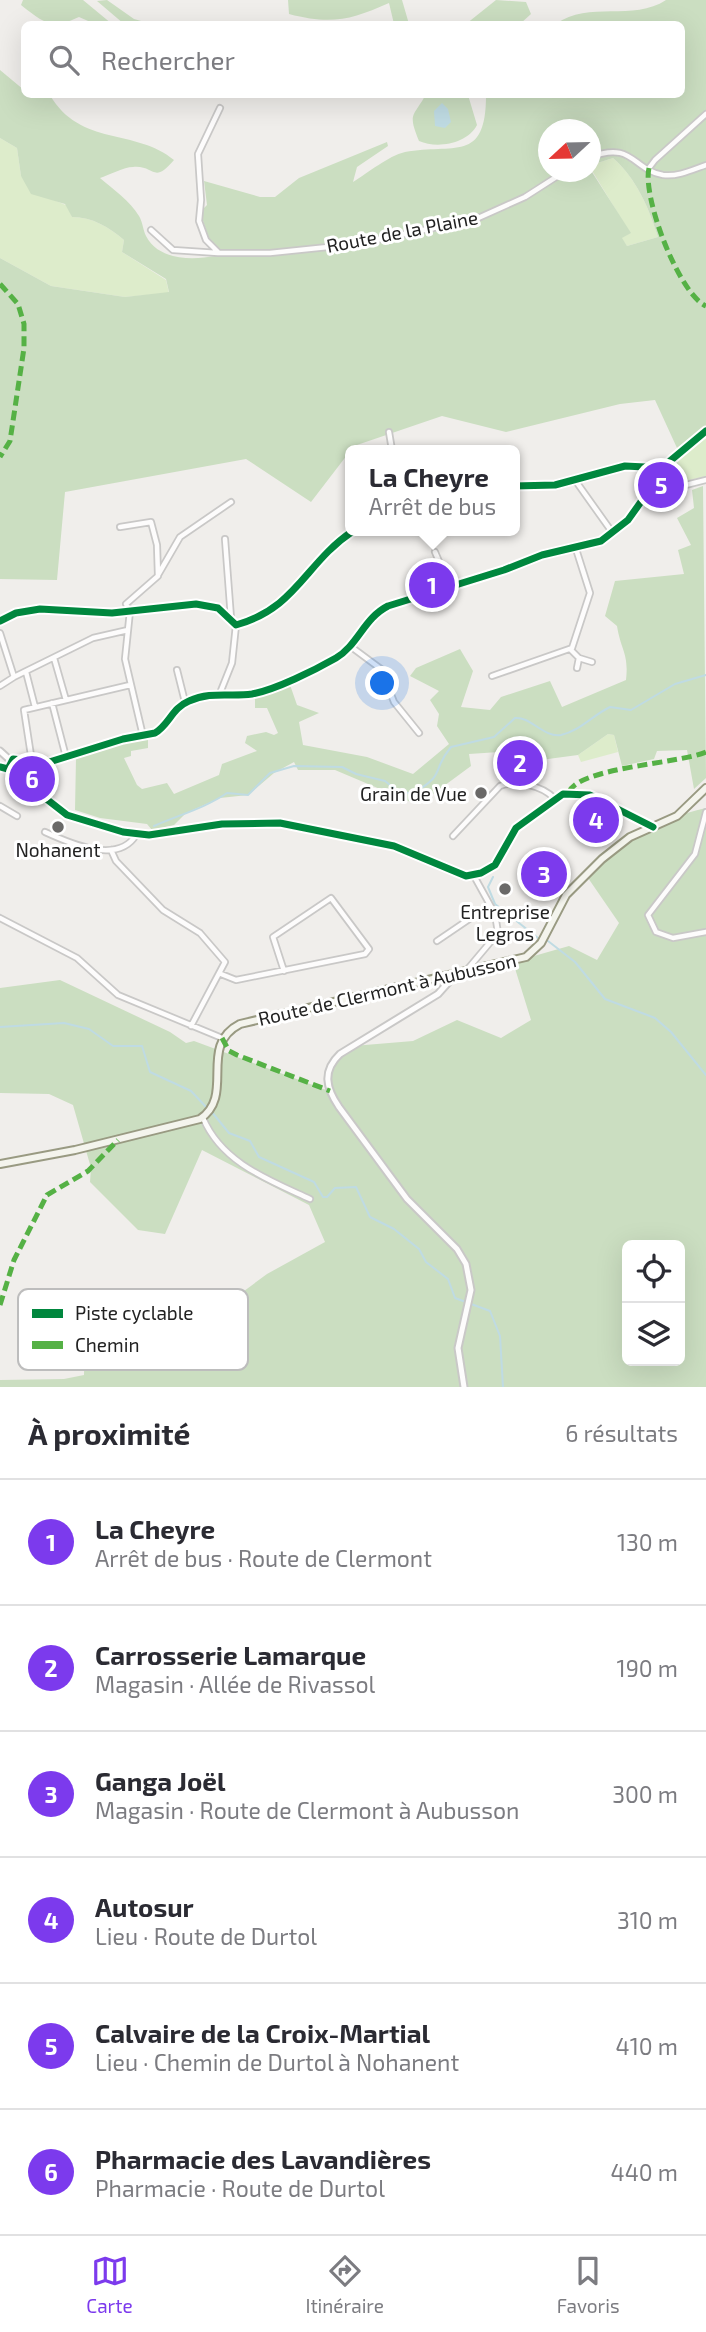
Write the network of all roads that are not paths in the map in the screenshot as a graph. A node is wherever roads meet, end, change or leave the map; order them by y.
1 (220, 108) dead end
2 (706, 114) edge
3 (601, 155) edge
4 (706, 165) edge
5 (649, 169) junction
6 (548, 182) edge
7 (151, 230) dead end
8 (219, 253) junction
9 (706, 431) edge
10 (389, 432) dead end
11 (391, 445) edge
12 (659, 477) junction
13 (575, 480) junction
14 (706, 481) edge
15 (520, 486) edge
16 (653, 488) junction
17 (231, 502) dead end
18 (120, 527) dead end
19 (613, 533) junction
20 (347, 536) edge
21 (225, 539) dead end
22 (576, 548) junction
23 (435, 552) dead end
24 (158, 576) junction
25 (449, 585) junction
26 (130, 611) junction
27 (231, 619) junction
28 (0, 621) edge
29 (236, 625) junction
30 (128, 630) junction
31 (0, 633) edge
32 (350, 646) junction
33 (571, 650) junction
34 (579, 657) junction
35 (54, 658) junction
36 (592, 662) dead end
37 (577, 668) dead end
38 (177, 670) dead end
39 (26, 672) junction
40 (492, 676) dead end
41 (14, 677) junction
42 (130, 685) junction
43 (0, 686) edge
44 (220, 693) junction
45 (66, 700) junction
46 (185, 702) junction
47 (52, 703) junction
48 (35, 707) junction
49 (419, 733) dead end
50 (143, 736) junction
51 (0, 751) edge
52 (66, 757) junction
53 (10, 760) junction
54 (32, 762) junction
55 (2, 768) edge
56 (706, 788) edge
57 (554, 798) junction
58 (0, 806) edge
59 (706, 812) edge
60 (17, 816) dead end
61 (653, 827) junction
62 (45, 832) dead end
63 (136, 835) junction
64 (453, 836) dead end
65 (111, 850) junction
66 (474, 876) junction
67 (490, 905) junction
68 (0, 918) edge
69 (706, 932) edge
70 (437, 941) dead end
71 (284, 971) junction
72 (466, 972) junction
73 (221, 974) junction
74 (455, 975) junction
75 (191, 1026) junction
76 (222, 1038) junction
77 (203, 1118) junction
78 (0, 1164) edge
79 (310, 1199) dead end
80 (464, 1387) edge

1 - 8 street
2 - 5 street
3 - 5 street
4 - 5 street
6 - 8 street, Route de la Plaine
7 - 8 street, Route de la Plaine
9 - 12 street
10 - 11 street
12 - 13 street
12 - 16 street
13 - 15 street
13 - 19 street
14 - 16 street
16 - 19 street
17 - 24 street
18 - 24 street
19 - 22 street
20 - 29 street
21 - 27 street
22 - 25 street
22 - 33 street
23 - 25 street
24 - 26 street
25 - 32 street
26 - 27 street
26 - 28 street
26 - 30 street
27 - 29 street
29 - 44 street
30 - 35 street
30 - 42 street
31 - 41 street
32 - 44 street
32 - 49 street
33 - 34 street
33 - 40 street
34 - 36 street
34 - 37 street
35 - 39 street
35 - 45 street
38 - 46 street
39 - 41 street
39 - 48 street
41 - 43 street
42 - 45 street
42 - 50 street
44 - 46 street
45 - 47 street
46 - 50 street
47 - 48 street
47 - 52 street
48 - 54 street
50 - 52 street
51 - 53 street
52 - 54 street
53 - 54 street
53 - 55 street
55 - 63 street
56 - 61 main road, Route de Clermont à Aubusson
57 - 61 street
57 - 64 street
57 - 66 street
58 - 60 street
59 - 69 street
61 - 72 main road, Route de Clermont à Aubusson
62 - 65 street
63 - 65 street
63 - 66 street
65 - 73 street
66 - 67 street
67 - 70 street
67 - 72 street
68 - 75 street
71 - 71 street
71 - 73 street
72 - 74 main road, Route de Clermont à Aubusson
73 - 75 street
74 - 76 main road, Route de Clermont à Aubusson
74 - 80 street
75 - 76 street
76 - 77 main road
77 - 78 main road
77 - 79 street

